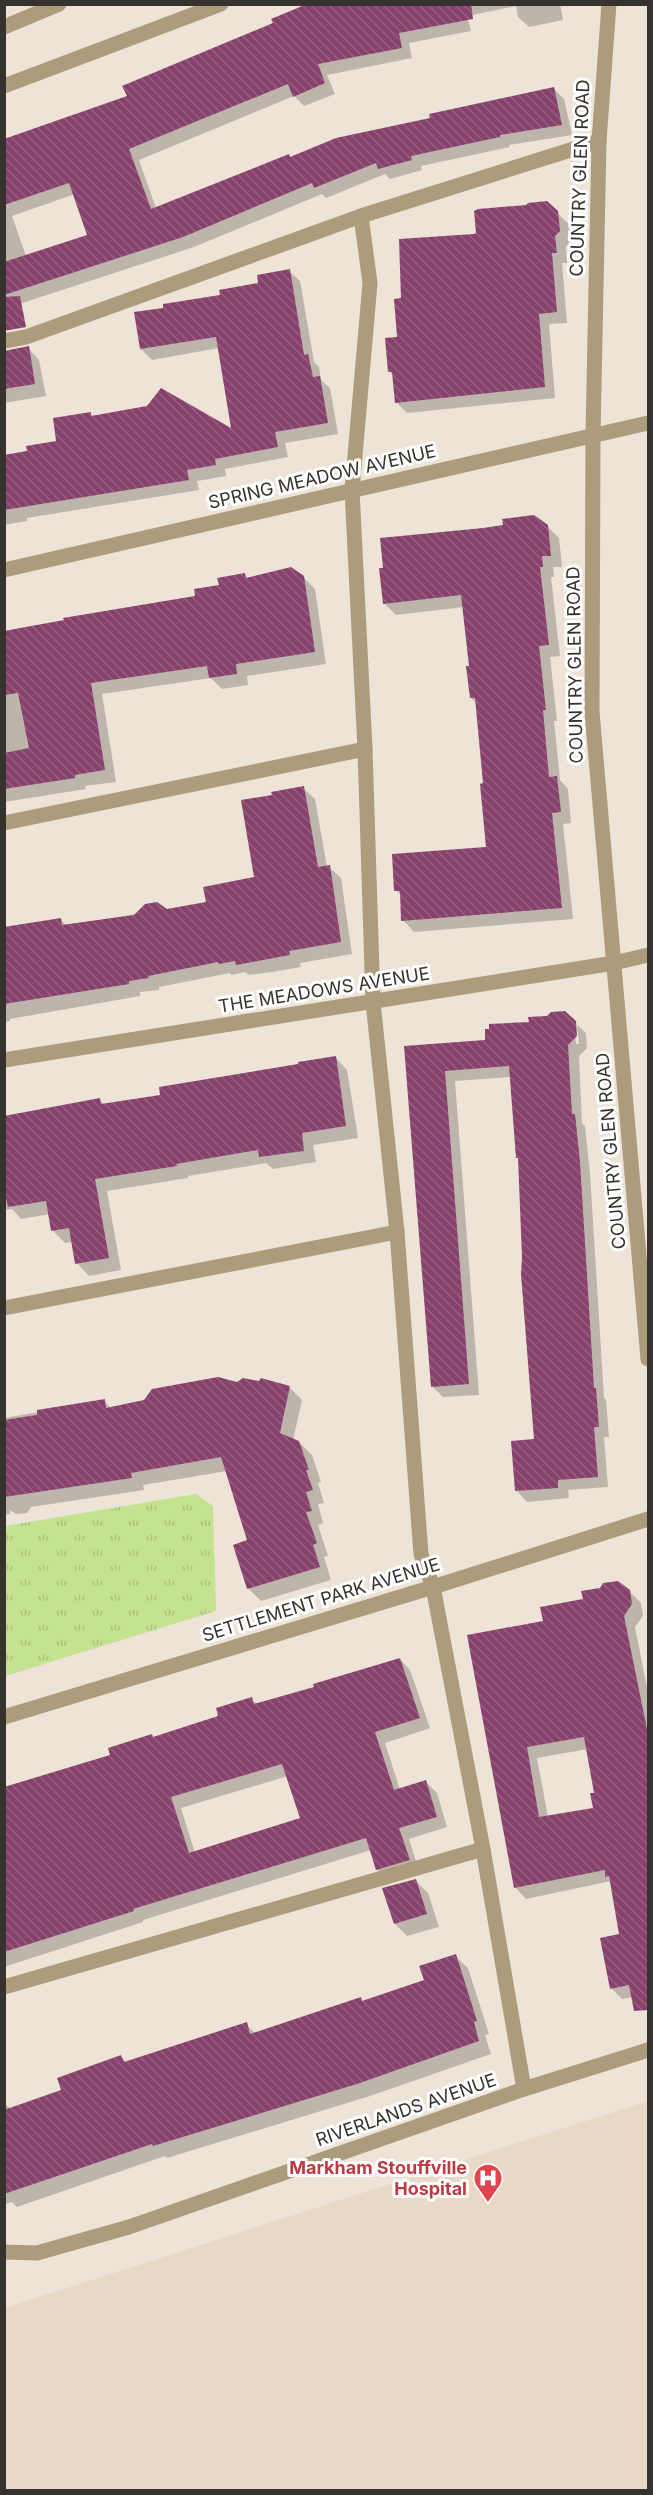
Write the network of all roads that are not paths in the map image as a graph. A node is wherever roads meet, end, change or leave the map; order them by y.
1 (59, 4) edge
2 (222, 4) edge
3 (609, 4) edge
4 (4, 27) edge
5 (4, 86) edge
6 (599, 141) junction
7 (361, 216) junction
8 (4, 341) edge
9 (648, 423) edge
10 (592, 435) junction
11 (351, 490) junction
12 (4, 570) edge
13 (365, 748) junction
14 (4, 823) edge
15 (648, 955) edge
16 (614, 963) junction
17 (373, 1002) junction
18 (4, 1060) edge
19 (398, 1232) junction
20 (4, 1308) edge
21 (648, 1359) edge
22 (648, 1519) edge
23 (433, 1587) junction
24 (4, 1717) edge
25 (483, 1849) junction
26 (4, 1987) edge
27 (648, 2050) edge
28 (524, 2089) junction
29 (4, 2252) edge

1 - 4 street
2 - 5 street
3 - 6 street, COUNTRY GLEN ROAD
6 - 7 street
6 - 10 street, COUNTRY GLEN ROAD
7 - 8 street
7 - 11 street
9 - 10 street, SPRING MEADOW AVENUE
10 - 11 street, SPRING MEADOW AVENUE
10 - 16 street, COUNTRY GLEN ROAD
11 - 12 street, SPRING MEADOW AVENUE
11 - 13 street
13 - 14 street
13 - 17 street
15 - 16 street, THE MEADOWS AVENUE
16 - 17 street, THE MEADOWS AVENUE
16 - 21 street, COUNTRY GLEN ROAD
17 - 18 street, THE MEADOWS AVENUE
17 - 19 street
19 - 20 street
19 - 23 street
22 - 23 street, SETTLEMENT PARK AVENUE
23 - 24 street, SETTLEMENT PARK AVENUE
23 - 25 street
25 - 26 street
25 - 28 street
27 - 28 street, RIVERLANDS AVENUE
28 - 29 street, RIVERLANDS AVENUE

